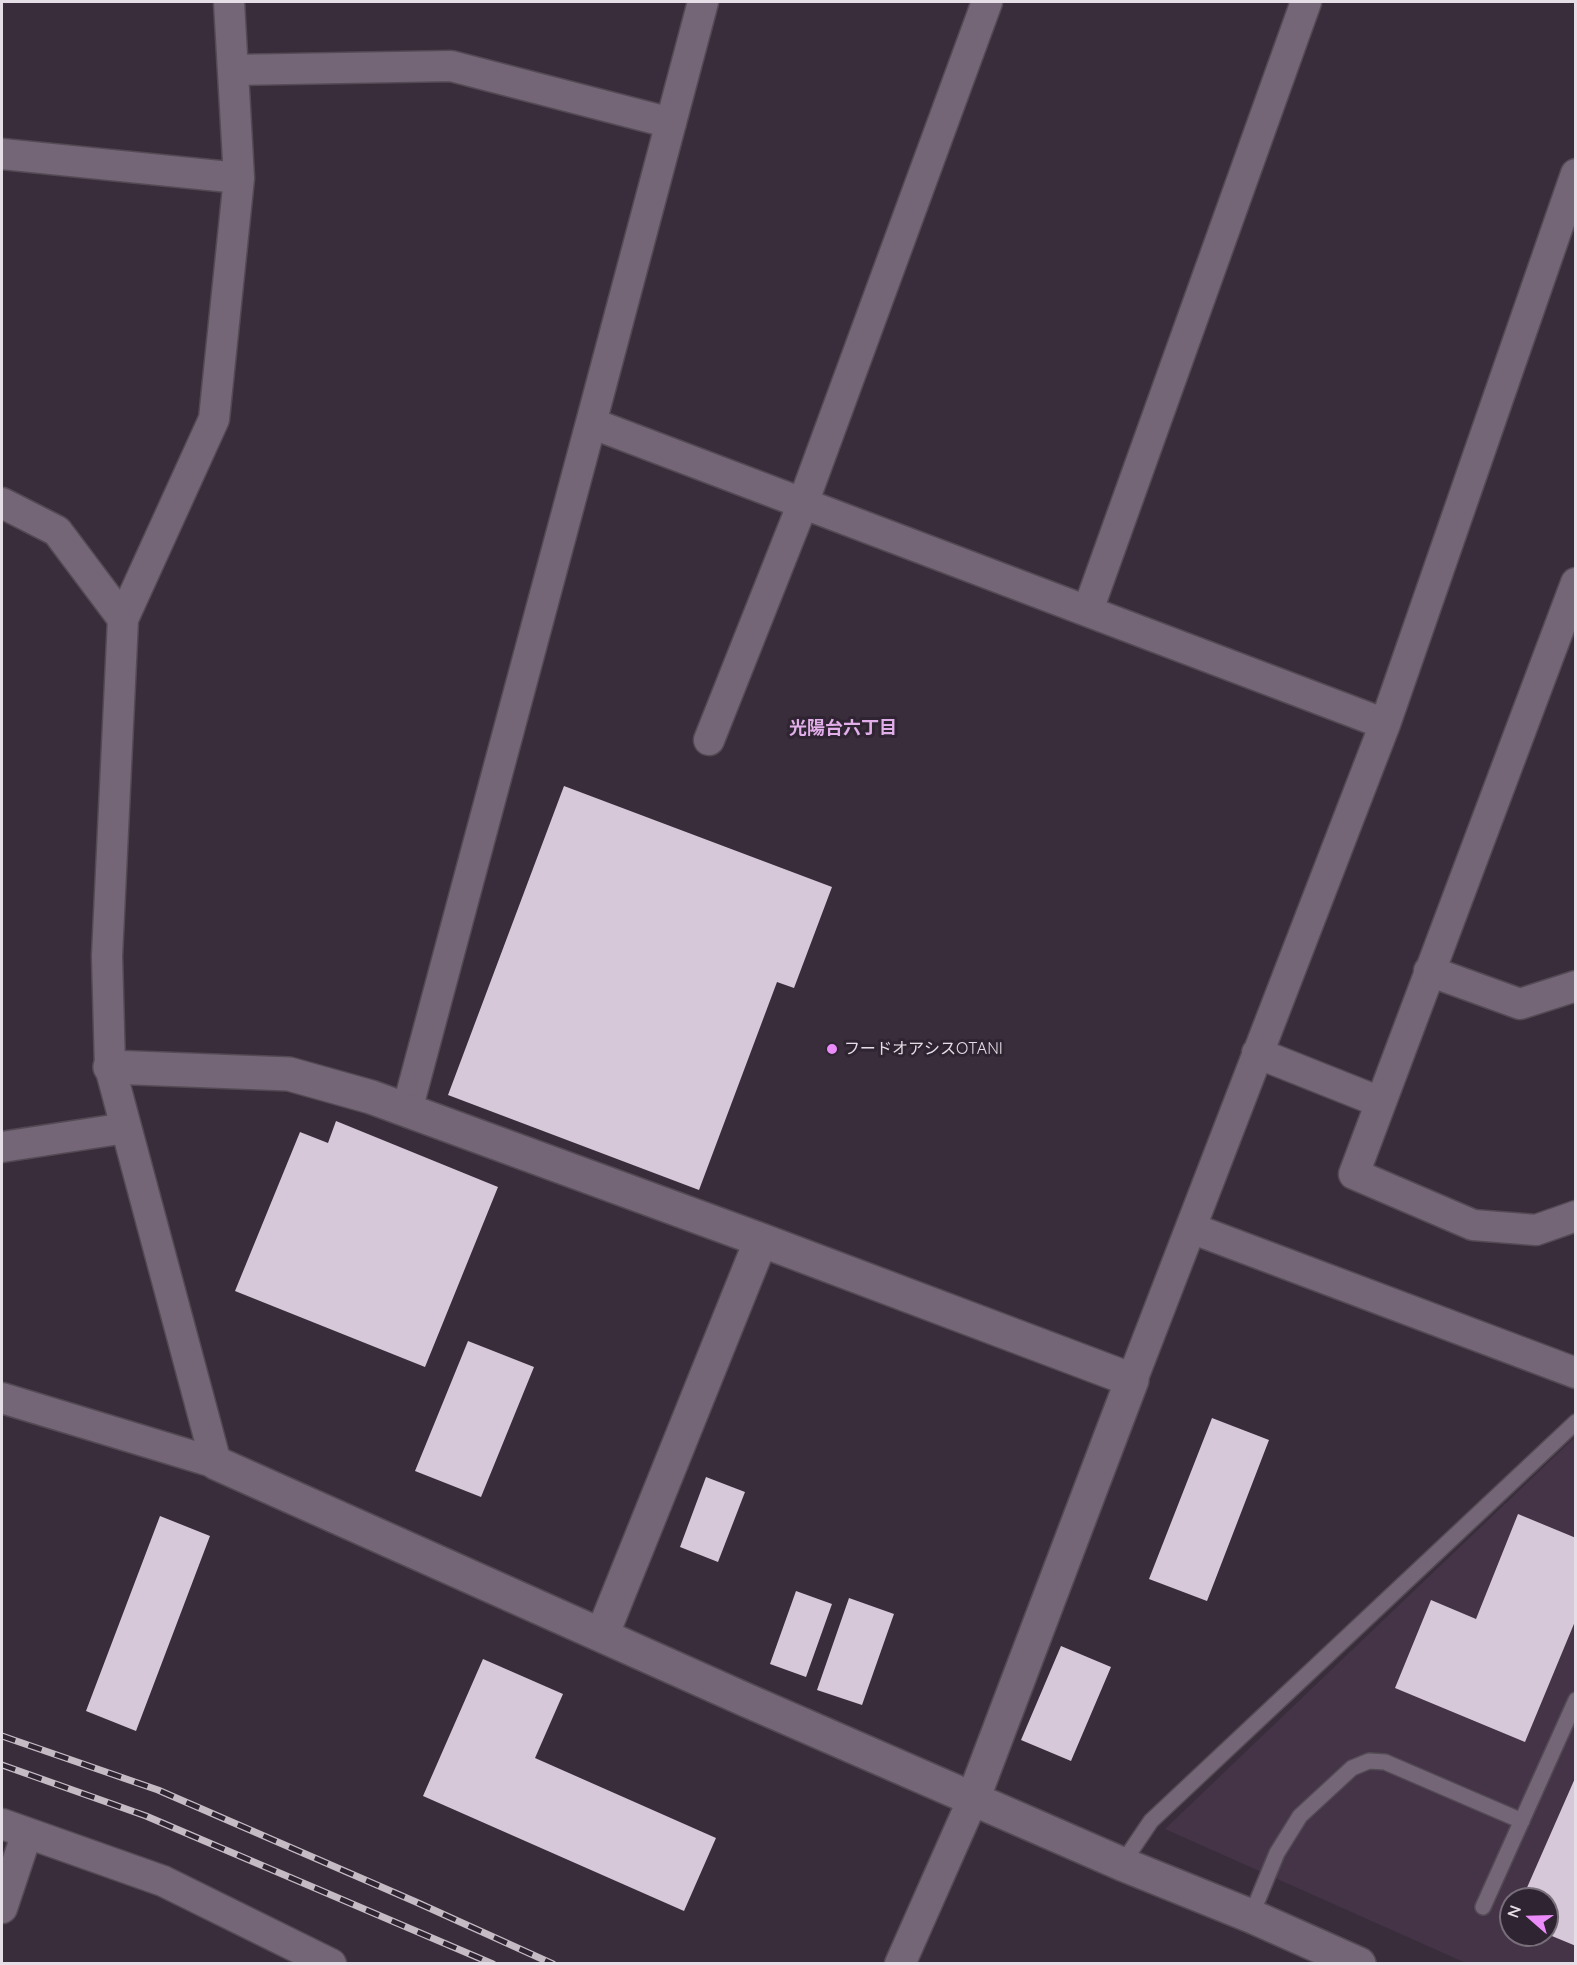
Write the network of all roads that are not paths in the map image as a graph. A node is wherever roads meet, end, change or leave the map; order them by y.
1 (229, 2) edge
2 (703, 2) edge
3 (987, 2) edge
4 (1306, 2) edge
5 (233, 70) junction
6 (671, 123) junction
7 (2, 154) edge
8 (1575, 174) edge
9 (239, 178) junction
10 (1569, 214) edge
11 (591, 423) junction
12 (2, 503) edge
13 (803, 503) junction
14 (1575, 583) edge
15 (1088, 610) junction
16 (123, 619) junction
17 (1385, 724) junction
18 (709, 740) dead end
19 (1429, 971) junction
20 (1575, 986) edge
21 (1257, 1053) junction
22 (110, 1067) junction
23 (1380, 1102) junction
24 (406, 1110) junction
25 (126, 1128) junction
26 (2, 1147) edge
27 (1575, 1216) edge
28 (1191, 1228) junction
29 (761, 1240) junction
30 (1575, 1373) edge
31 (1132, 1380) junction
32 (2, 1398) edge
33 (1575, 1422) edge
34 (216, 1463) junction
35 (602, 1635) junction
36 (1575, 1700) edge
37 (973, 1798) junction
38 (1522, 1821) junction
39 (14, 1829) edge
40 (1122, 1864) junction
41 (1484, 1907) dead end
42 (2, 1908) edge
43 (1251, 1916) junction
44 (331, 1964) edge
45 (900, 1964) edge
46 (1359, 1964) edge

1 - 5 street
2 - 6 street
3 - 13 street
4 - 15 street
5 - 6 street
5 - 9 street
6 - 11 street
7 - 9 street
8 - 10 street
9 - 16 street
10 - 17 street
11 - 13 street
11 - 24 street
12 - 16 street
13 - 15 street
13 - 18 street
14 - 19 street
15 - 17 street
16 - 22 street
17 - 21 street
19 - 20 street
19 - 23 street
21 - 23 street
21 - 28 street
22 - 24 street
22 - 25 street
23 - 27 street
24 - 29 street
25 - 26 street
25 - 34 street
28 - 30 street
28 - 31 street
29 - 31 street
29 - 35 street
31 - 37 street
32 - 34 street
33 - 40 lane
34 - 35 street
35 - 37 street
36 - 38 lane
37 - 40 street
37 - 45 street
38 - 41 lane
38 - 43 lane
39 - 42 street
39 - 44 street
40 - 43 street
43 - 46 street

